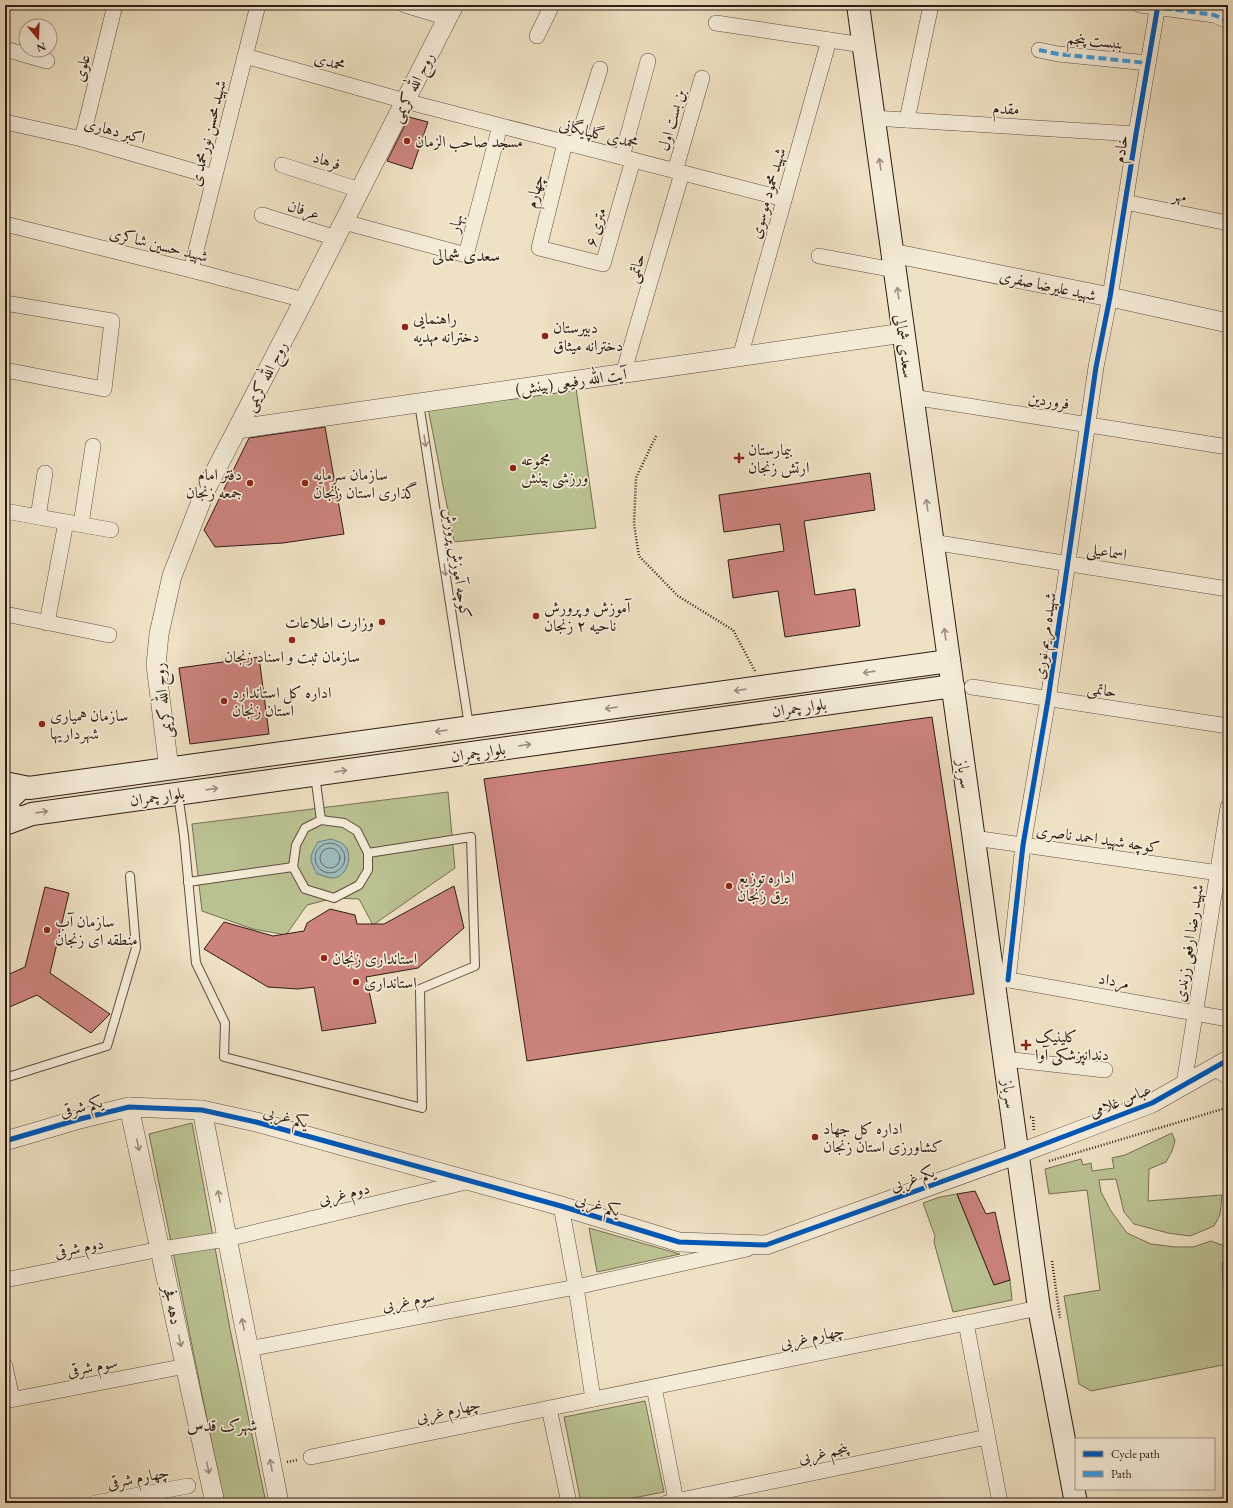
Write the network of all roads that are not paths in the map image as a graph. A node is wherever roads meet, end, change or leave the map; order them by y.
1 (115, 5) edge
2 (258, 5) edge
3 (405, 5) edge
4 (552, 5) edge
5 (858, 5) edge
6 (931, 5) edge
7 (1140, 5) edge
8 (1158, 6) edge
9 (451, 11) edge
10 (1228, 21) edge
11 (716, 23) dead end
12 (537, 36) dead end
13 (829, 40) junction
14 (863, 45) junction
15 (5, 49) edge
16 (1039, 50) dead end
17 (245, 56) junction
18 (47, 61) dead end
19 (648, 61) dead end
20 (1148, 63) junction
21 (600, 69) dead end
22 (702, 78) dead end
23 (405, 102) junction
24 (873, 118) junction
25 (907, 120) junction
26 (5, 122) edge
27 (500, 126) junction
28 (1136, 134) junction
29 (82, 139) junction
30 (570, 144) junction
31 (627, 159) junction
32 (282, 165) dead end
33 (678, 172) junction
34 (214, 177) junction
35 (360, 190) junction
36 (784, 199) junction
37 (1125, 202) junction
38 (262, 215) dead end
39 (1228, 223) edge
40 (5, 224) edge
41 (340, 230) junction
42 (539, 248) joint
43 (819, 256) dead end
44 (893, 261) junction
45 (191, 270) junction
46 (1110, 297) junction
47 (304, 300) junction
48 (5, 303) edge
49 (1228, 323) edge
50 (903, 333) junction
51 (740, 357) junction
52 (5, 370) edge
53 (623, 374) junction
54 (912, 397) junction
55 (419, 403) junction
56 (1087, 425) junction
57 (238, 428) junction
58 (94, 446) dead end
59 (1228, 447) edge
60 (45, 473) dead end
61 (5, 511) edge
62 (38, 517) junction
63 (73, 523) junction
64 (111, 530) dead end
65 (932, 542) junction
66 (1068, 563) junction
67 (1228, 589) edge
68 (5, 614) edge
69 (47, 623) junction
70 (109, 635) dead end
71 (949, 661) junction
72 (900, 668) junction
73 (962, 687) junction
74 (898, 694) junction
75 (1048, 700) junction
76 (1228, 726) edge
77 (469, 728) junction
78 (473, 752) junction
79 (169, 769) junction
80 (315, 774) junction
81 (13, 785) edge
82 (178, 793) junction
83 (1228, 807) edge
84 (321, 820) junction
85 (12, 821) edge
86 (974, 838) junction
87 (1023, 845) junction
88 (368, 853) junction
89 (294, 868) junction
90 (1223, 873) edge
91 (130, 876) dead end
92 (188, 882) junction
93 (1001, 979) junction
94 (1196, 1013) junction
95 (1228, 1019) edge
96 (1005, 1058) junction
97 (1224, 1068) edge
98 (1105, 1070) dead end
99 (5, 1078) edge
100 (1184, 1084) junction
101 (129, 1107) junction
102 (165, 1109) joint
103 (202, 1110) junction
104 (5, 1141) edge
105 (1018, 1154) junction
106 (470, 1181) junction
107 (561, 1206) junction
108 (227, 1240) junction
109 (766, 1245) junction
110 (160, 1249) junction
111 (5, 1280) edge
112 (576, 1287) junction
113 (1039, 1308) junction
114 (966, 1323) junction
115 (248, 1349) junction
116 (5, 1366) edge
117 (186, 1366) junction
118 (654, 1387) junction
119 (593, 1399) junction
120 (8, 1400) edge
121 (549, 1408) junction
122 (987, 1437) junction
123 (311, 1457) dead end
124 (188, 1486) dead end
125 (671, 1502) edge
126 (1076, 1502) edge
127 (95, 1503) edge
128 (215, 1503) edge
129 (279, 1503) edge
130 (569, 1503) edge
131 (1000, 1503) edge

1 - 29 street, علوی
2 - 17 street, شهید محسن نورمحمد ی
3 - 9 street
4 - 12 street
5 - 14 main road, سعدی شمالی
6 - 25 street
7 - 8 street
8 - 10 street
8 - 20 street, خادم
9 - 23 street, روح الله کریمی
11 - 13 street
13 - 14 street
13 - 36 street, شهید محمود موسوی
14 - 24 main road, سعدی شمالی
15 - 18 street
16 - 20 street, بنبست پنجم
17 - 23 street, محمدی
17 - 34 street, شهید محسن نورمحمد ی
19 - 31 street
20 - 28 street, خادم
21 - 30 street, چهارم
22 - 33 street, بن بست اول
23 - 27 street, محمدی گلپایگانی
23 - 35 street, روح الله کریمی
24 - 25 street, مقدم
44 -> 24 main road, سعدی شمالی
25 - 28 street, مقدم
26 - 29 street, اکبر دهاری
27 - 30 street, محمدی گلپایگانی
27 - 41 street, بهار
28 - 37 street, خادم
29 - 34 street, اکبر دهاری
30 - 31 street, محمدی گلپایگانی
30 - 42 street, چهارم
31 - 33 street, محمدی گلپایگانی
31 - 42 street, ۶ متری
32 - 35 street, فرهاد
33 - 36 street, محمدی گلپایگانی
33 - 53 street, حاتمی
34 - 45 street, شهید محسن نورمحمد ی
35 - 41 street, روح الله کریمی
36 - 51 street, شهید محمود موسوی
37 - 39 street, مهر
37 - 46 street, خادم
38 - 41 street, عرفان
40 - 45 street, شهید حسین شاکری
41 - 47 street, روح الله کریمی
43 - 44 street
44 - 46 street, شهید علیرضا صفری
50 -> 44 main road, سعدی شمالی
45 - 47 street, شهید حسین شاکری
46 - 49 street, شهید علیرضا صفری
46 - 56 street, شهیده مریم نوری
47 - 57 street, روح الله کریمی
48 - 52 street
50 - 51 street, آیت الله رفیعی (بینش)
50 - 54 main road, سعدی شمالی
51 - 53 street, آیت الله رفیعی (بینش)
53 - 55 street, آیت الله رفیعی (بینش)
54 - 56 street, فروردین
65 -> 54 main road, سعدی شمالی
55 - 57 street, آیت الله رفیعی (بینش)
55 -> 77 lane, کوچه آموزش پرورش
56 - 59 street, فروردین
56 - 66 street, شهیده مریم نوری
57 - 79 street, روح الله کریمی
58 - 63 street
60 - 62 street
61 - 62 street
62 - 63 street
63 - 64 street
63 - 69 street
65 - 66 street, اسماعیلی
71 -> 65 main road, سعدی شمالی
66 - 67 street, اسماعیلی
66 - 75 street, شهیده مریم نوری
68 - 69 street
69 - 70 street
71 - 72 main road, بلوار چمران
71 - 73 main road, سعدی شمالی
72 - 74 main road
72 -> 77 main road, بلوار چمران
73 - 74 main road, بلوار چمران
73 - 75 street, حاتمی
73 - 86 main road, سرباز
78 -> 74 main road, بلوار چمران
75 - 76 street, حاتمی
75 - 87 street, شهیده مریم نوری
77 - 78 main road
77 -> 79 main road, بلوار چمران
80 -> 78 main road, بلوار چمران
79 - 81 main road, بلوار چمران
82 -> 80 main road, بلوار چمران
80 - 84 lane
81 - 85 main road
85 -> 82 main road, بلوار چمران
82 - 92 lane
83 - 90 street, شهید رضا ارفعی زرندی
84 - 88 lane
84 - 89 lane
86 - 87 street, کوچه شهید احمد ناصری
86 - 93 main road, سرباز
87 - 90 street, کوچه شهید احمد ناصری
87 - 93 street, شهیده مریم نوری
88 - 89 lane
88 - 92 lane
89 - 92 lane
90 - 94 street, شهید رضا ارفعی زرندی
91 - 99 lane
93 - 94 street, مرداد
93 - 96 main road, سرباز
94 - 95 street, مرداد
94 - 100 street, شهید رضا ارفعی زرندی
96 - 98 street
96 - 105 main road, سرباز
97 - 100 street, عباس غلامی
100 - 105 street, عباس غلامی
101 - 102 street, یکم شرقی
101 - 104 street, یکم شرقی
101 -> 110 street, دهه فجر
102 - 103 street, یکم غربی
103 - 106 street, یکم غربی
108 -> 103 street
105 - 109 street, یکم غربی
105 - 113 main road, سرباز
106 - 107 street, یکم غربی
106 - 108 street, دوم غربی
107 - 109 street, یکم غربی
107 - 112 street
108 - 110 street, دوم غربی
115 -> 108 street
109 - 112 street, سوم غربی
110 - 111 street, دوم شرقی
110 -> 117 street, دهه فجر
112 - 115 street, سوم غربی
112 - 119 street
113 - 114 street, چهارم غربی
113 - 126 main road, سرباز
114 - 118 street, چهارم غربی
114 - 122 street
129 -> 115 street
116 - 120 street
117 - 120 street, سوم شرقی
117 -> 128 street, دهه فجر
118 - 119 street, چهارم غربی
118 - 125 street
119 - 121 street, چهارم غربی
121 - 123 street, چهارم غربی
121 - 130 street
122 - 125 street, پنجم غربی
122 - 131 street
124 - 127 street, چهارم شرقی

